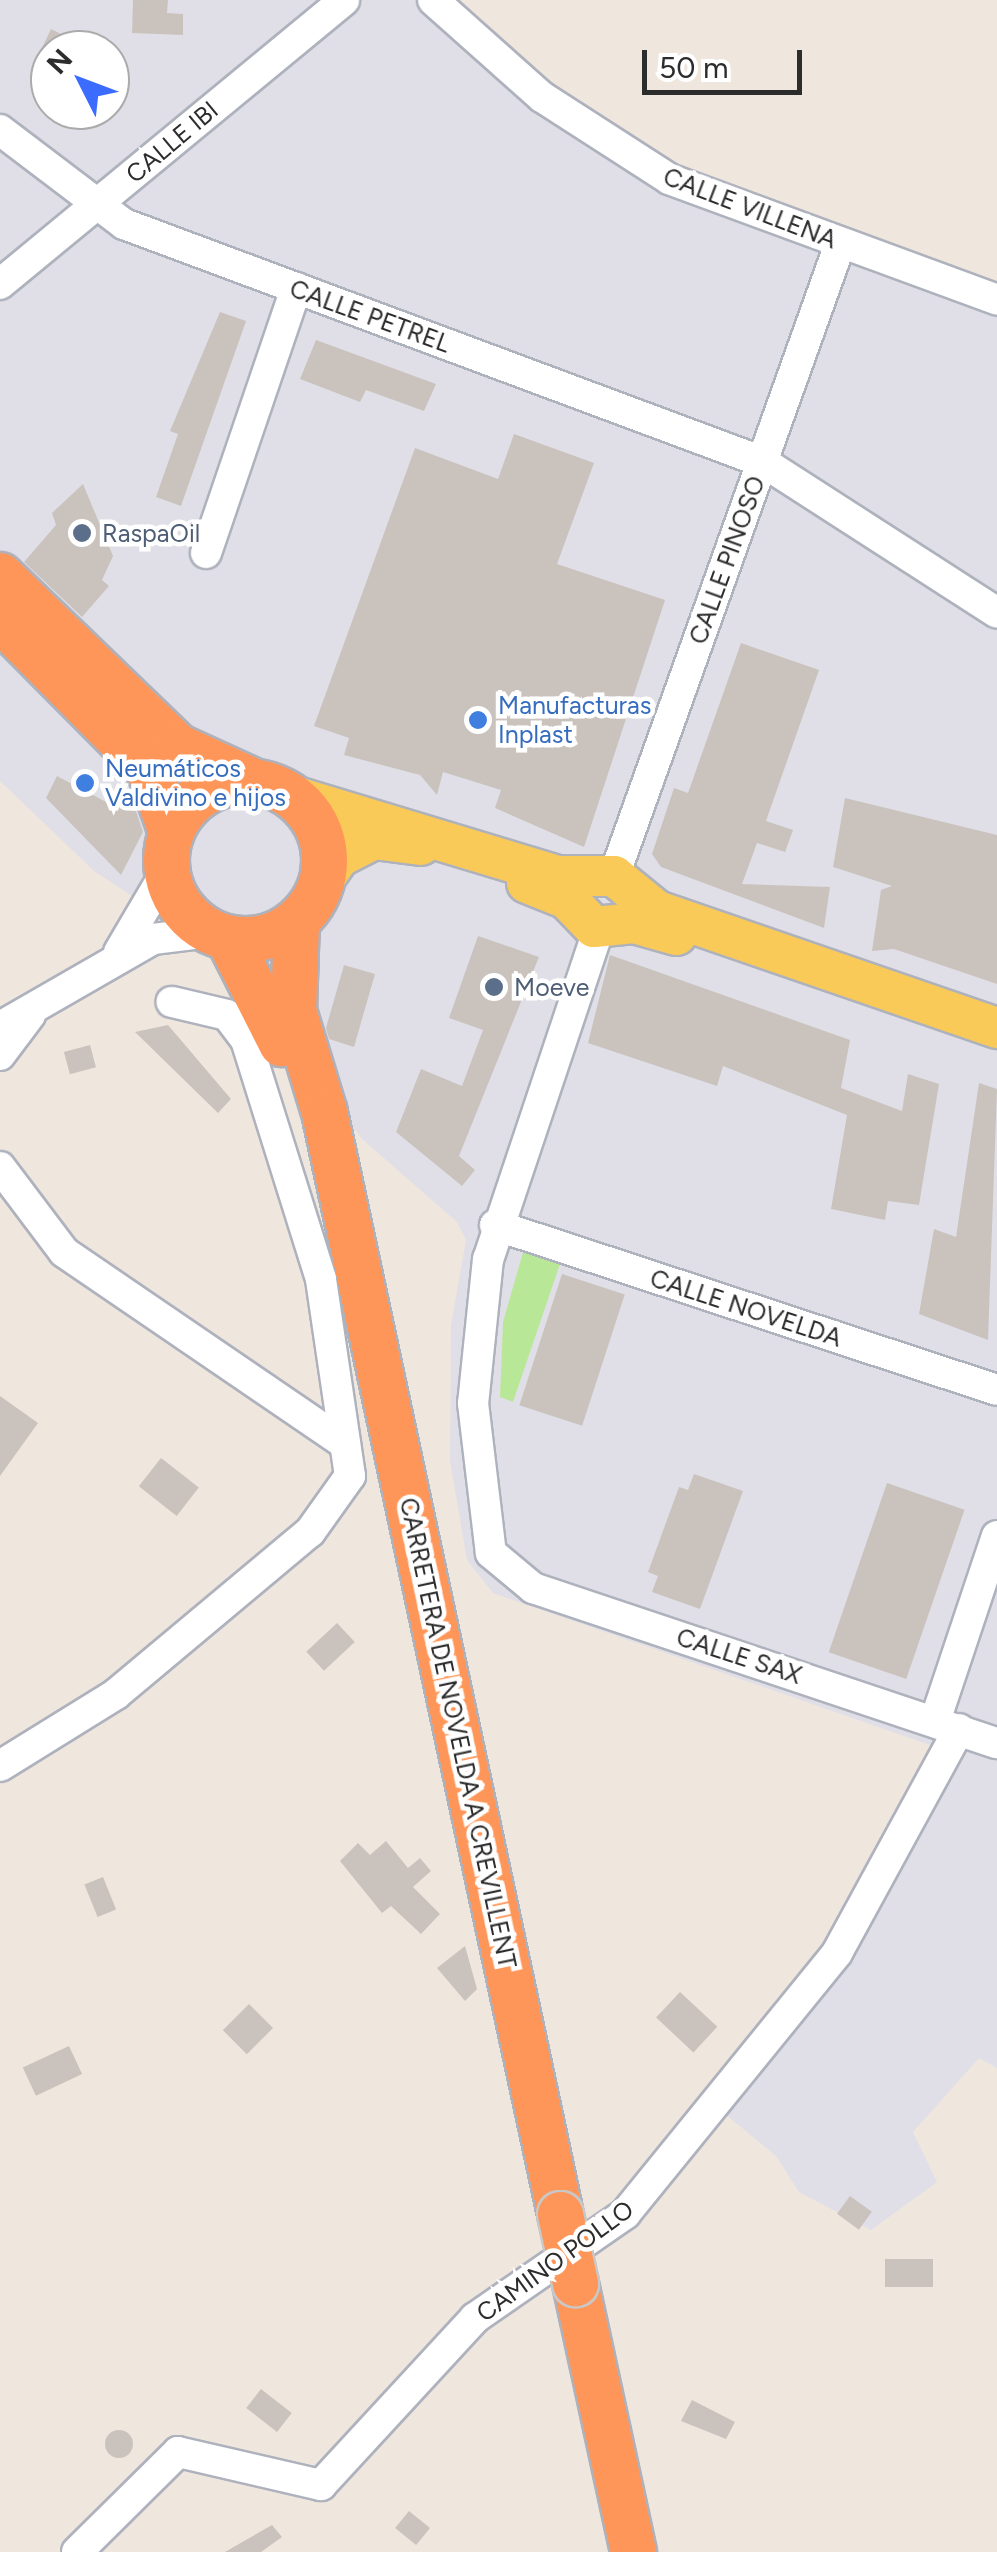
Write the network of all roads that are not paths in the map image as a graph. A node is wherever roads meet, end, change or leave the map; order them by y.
1 (344, 0) edge
2 (432, 0) edge
3 (0, 130) edge
4 (94, 206) junction
5 (840, 244) junction
6 (0, 284) edge
7 (296, 288) junction
8 (997, 300) edge
9 (762, 462) junction
10 (206, 553) dead end
11 (0, 575) edge
12 (997, 614) edge
13 (0, 619) edge
14 (249, 779) junction
15 (293, 796) junction
16 (168, 853) junction
17 (322, 880) junction
18 (605, 902) junction
19 (296, 921) junction
20 (219, 934) junction
21 (110, 963) junction
22 (172, 1002) dead end
23 (32, 1013) junction
24 (0, 1027) edge
25 (997, 1028) edge
26 (997, 1046) edge
27 (0, 1055) edge
28 (0, 1167) edge
29 (338, 1184) junction
30 (495, 1225) junction
31 (997, 1390) edge
32 (345, 1444) junction
33 (997, 1536) edge
34 (492, 1553) joint
35 (947, 1725) junction
36 (997, 1743) edge
37 (0, 1766) edge
38 (77, 2552) edge
39 (633, 2552) edge

1 - 4 street, CALLE IBI
2 - 5 street, CALLE VILLENA
3 - 4 street, CALLE PETREL
4 - 6 street, CALLE IBI
4 - 7 street, CALLE PETREL
5 - 8 street, CALLE VILLENA
5 - 9 street, CALLE PINOSO
7 - 9 street, CALLE PETREL
7 - 10 street
9 - 12 street, CALLE PETREL
9 - 18 street, CALLE PINOSO
11 - 14 highway
13 - 16 highway
14 - 15 highway
14 - 16 highway
15 - 17 highway
15 - 18 main road
16 - 20 highway
16 - 21 street
17 - 18 main road
17 - 19 highway
18 - 25 main road
18 - 26 main road
18 - 30 street, CALLE PINOSO
19 - 20 highway
19 - 29 highway
20 - 21 street
20 - 29 highway
21 - 23 street
22 - 32 street
23 - 24 street
23 - 27 street
28 - 32 street
29 - 39 highway, CARRETERA DE NOVELDA A CREVILLENT, bridge
30 - 31 street, CALLE NOVELDA
30 - 34 street, CALLE PINOSO
32 - 37 street
33 - 35 street
34 - 35 street, CALLE SAX
35 - 36 street, CALLE SAX
35 - 38 street, CAMINO POLLO

